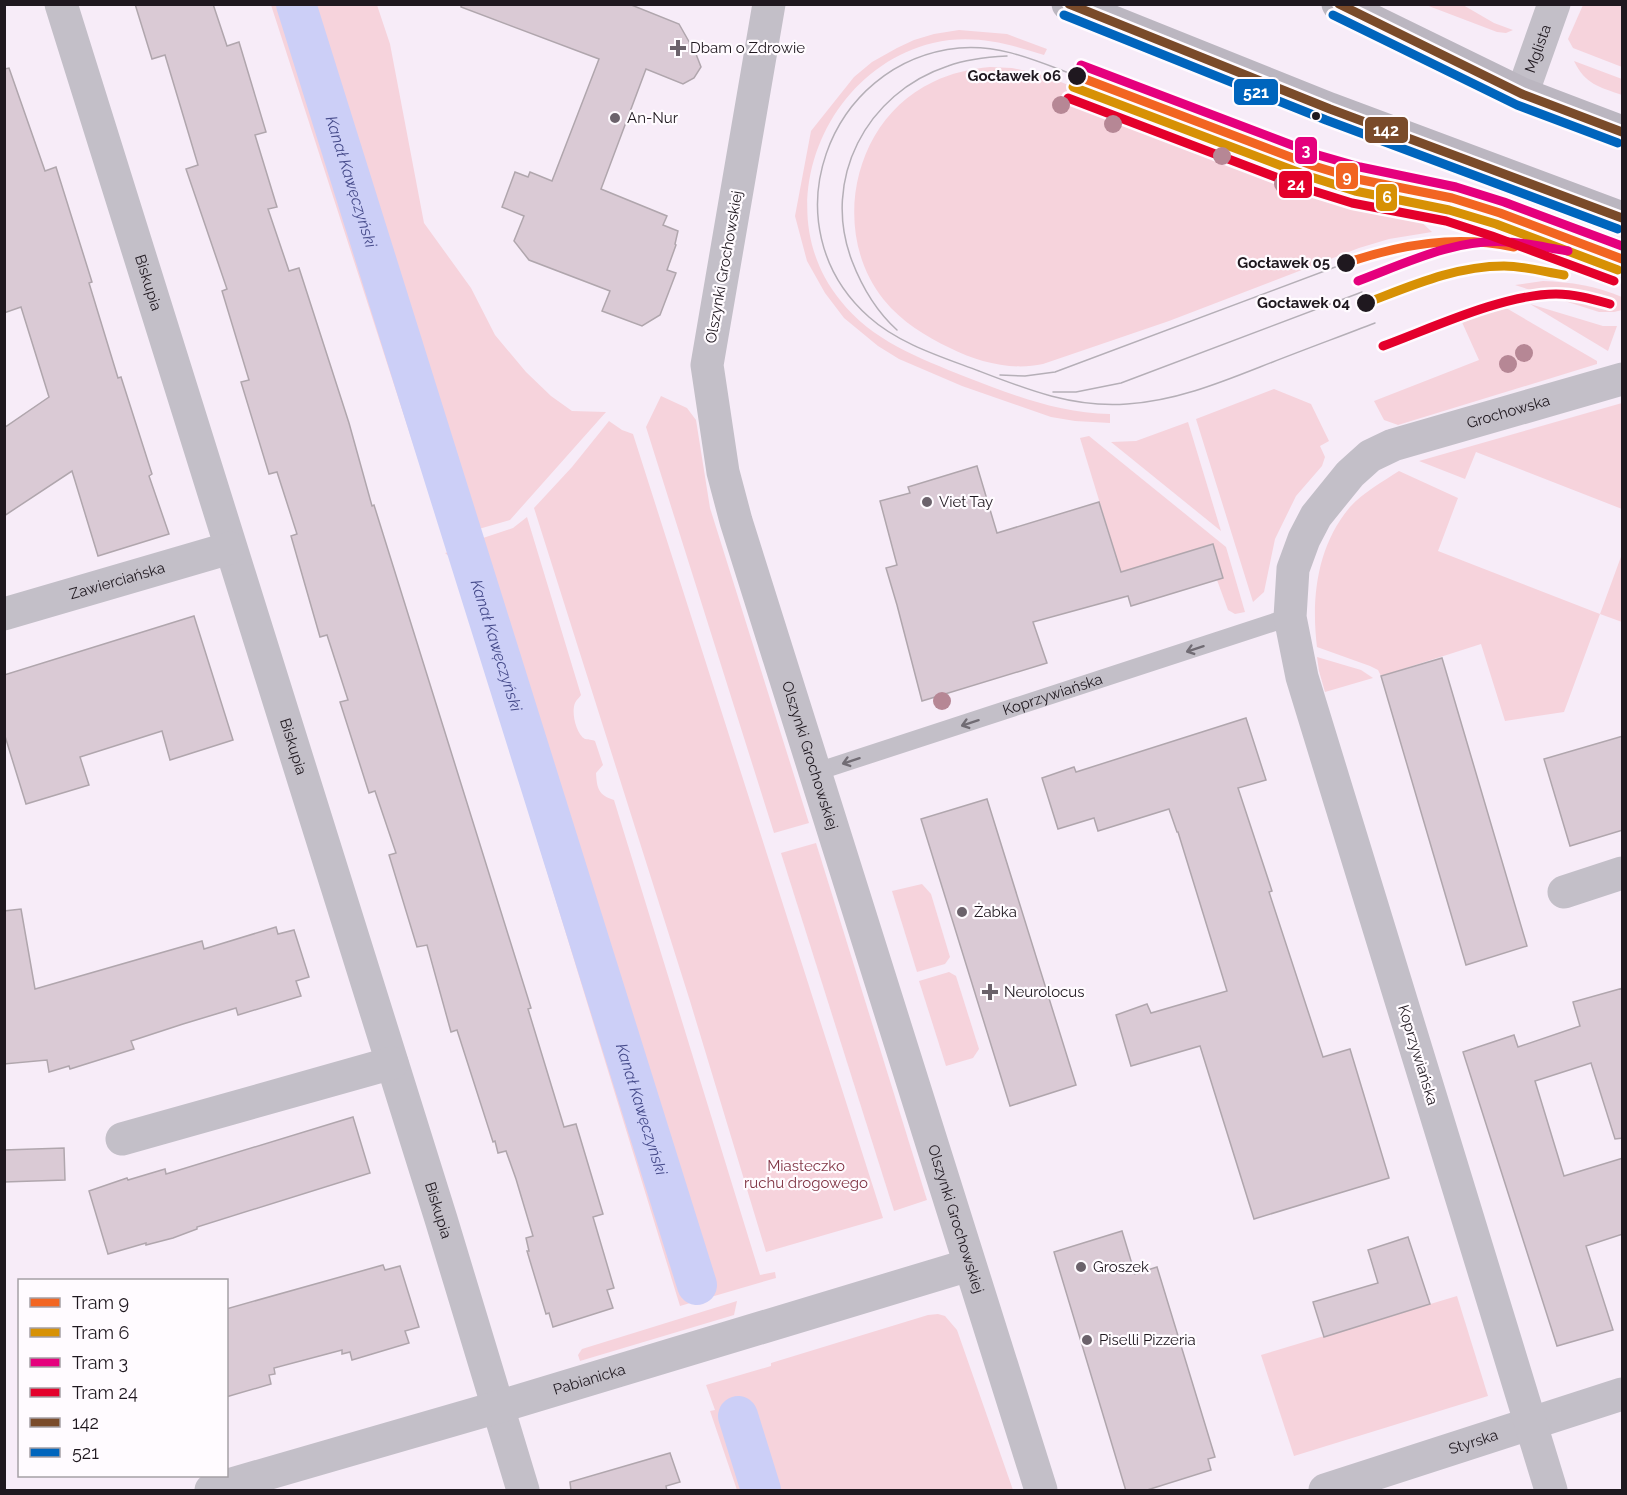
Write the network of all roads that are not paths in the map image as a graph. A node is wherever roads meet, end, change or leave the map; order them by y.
1 (61, 4) edge
2 (769, 4) edge
3 (1068, 4) edge
4 (1338, 4) edge
5 (1554, 4) edge
6 (1522, 94) junction
7 (1623, 132) edge
8 (1623, 218) edge
9 (1623, 379) edge
10 (1393, 445) joint
11 (230, 548) junction
12 (4, 614) edge
13 (1290, 617) junction
14 (816, 772) junction
15 (1623, 873) edge
16 (1564, 892) dead end
17 (392, 1063) junction
18 (122, 1139) dead end
19 (969, 1265) junction
20 (1623, 1394) edge
21 (498, 1407) junction
22 (1531, 1423) junction
23 (211, 1491) edge
24 (523, 1491) edge
25 (1041, 1491) edge
26 (1325, 1491) edge
27 (1551, 1491) edge

1 - 11 street, Biskupia
2 - 14 street, Olszynki Grochowskiej
3 - 8 main road
4 - 6 main road
5 - 6 street, Mglista
6 - 7 main road
9 - 10 street, Grochowska
10 - 13 street, Koprzywiańska
11 - 12 street, Zawierciańska
11 - 17 street, Biskupia
13 -> 14 lane, Koprzywiańska
13 - 22 street, Koprzywiańska
14 - 19 street, Olszynki Grochowskiej
15 - 16 street
17 - 18 street
17 - 21 street, Biskupia
19 - 21 street, Pabianicka
19 - 25 street, Olszynki Grochowskiej
20 - 22 street, Styrska
21 - 23 street, Pabianicka
21 - 24 street, Biskupia
22 - 26 street, Styrska
22 - 27 street, Koprzywiańska

